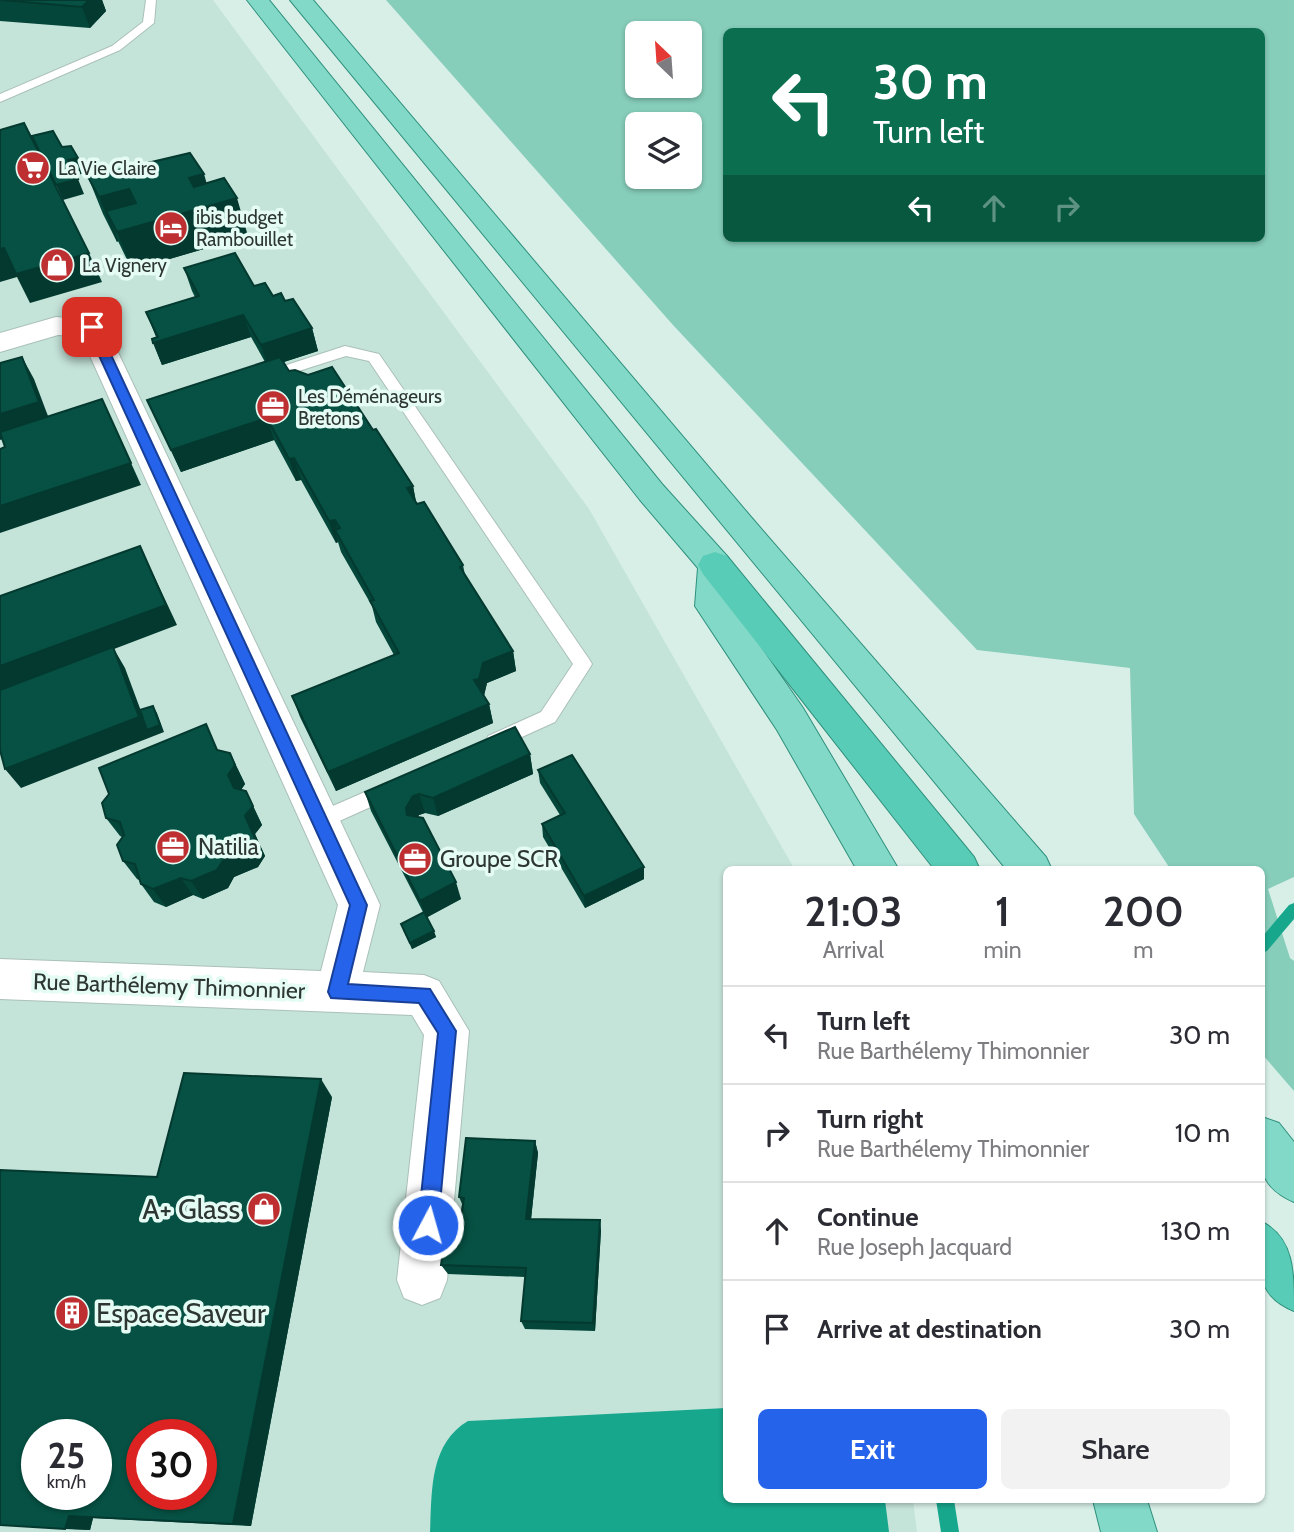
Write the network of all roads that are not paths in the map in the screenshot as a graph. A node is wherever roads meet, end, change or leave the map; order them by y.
1 (151, 0) edge
2 (258, 0) edge
3 (301, 0) edge
4 (0, 97) edge
5 (0, 343) edge
6 (242, 384) edge
7 (715, 565) junction
8 (484, 746) edge
9 (408, 780) edge
10 (319, 821) junction
11 (877, 866) edge
12 (957, 866) edge
13 (1029, 866) edge
14 (0, 979) edge
15 (337, 992) junction
16 (1265, 1144) edge
17 (1294, 1178) edge
18 (1265, 1250) edge
19 (422, 1280) dead end
20 (1294, 1286) edge
21 (1121, 1503) edge
22 (1129, 1532) edge

1 - 4 lane
2 - 7 main road
3 - 13 main road
5 - 10 street, Rue Barthélemy Thimonnier
6 - 8 lane
7 - 11 main road
7 - 12 highway
9 - 10 lane
10 - 15 street, Rue Barthélemy Thimonnier
14 - 15 street, Rue Barthélemy Thimonnier
15 - 19 street, Rue Barthélemy Thimonnier
16 - 17 main road
18 - 20 highway
21 - 22 main road

